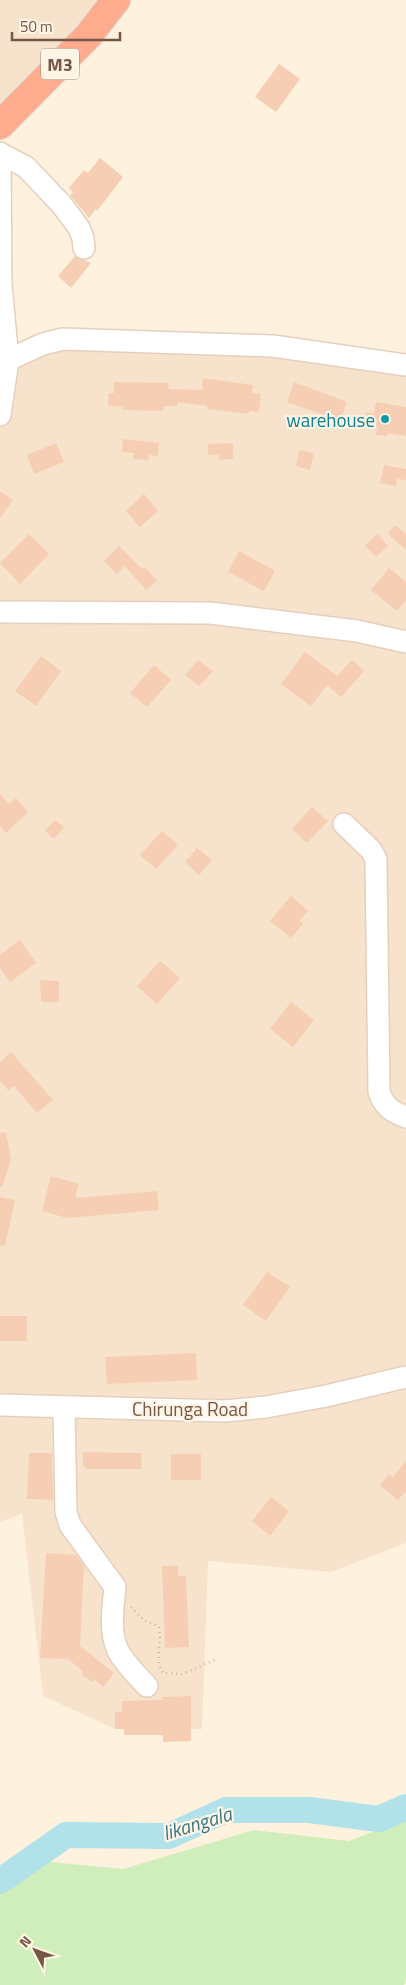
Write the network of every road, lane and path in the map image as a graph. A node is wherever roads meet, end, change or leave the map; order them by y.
1 (116, 0) edge
2 (0, 125) edge
3 (0, 154) edge
4 (84, 248) dead end
5 (8, 360) junction
6 (406, 365) edge
7 (0, 415) edge
8 (0, 612) edge
9 (406, 642) edge
10 (344, 824) dead end
11 (406, 1117) edge
12 (406, 1377) edge
13 (0, 1405) edge
14 (64, 1406) junction
15 (115, 1587) junction
16 (215, 1660) dead end
17 (147, 1686) dead end

1 - 2 highway, M3
3 - 4 street
3 - 5 street
5 - 6 street
5 - 7 street
8 - 9 street
10 - 11 street
12 - 14 street, Chirunga Road
13 - 14 street, Chirunga Road
14 - 15 street
15 - 16 path
15 - 17 street

